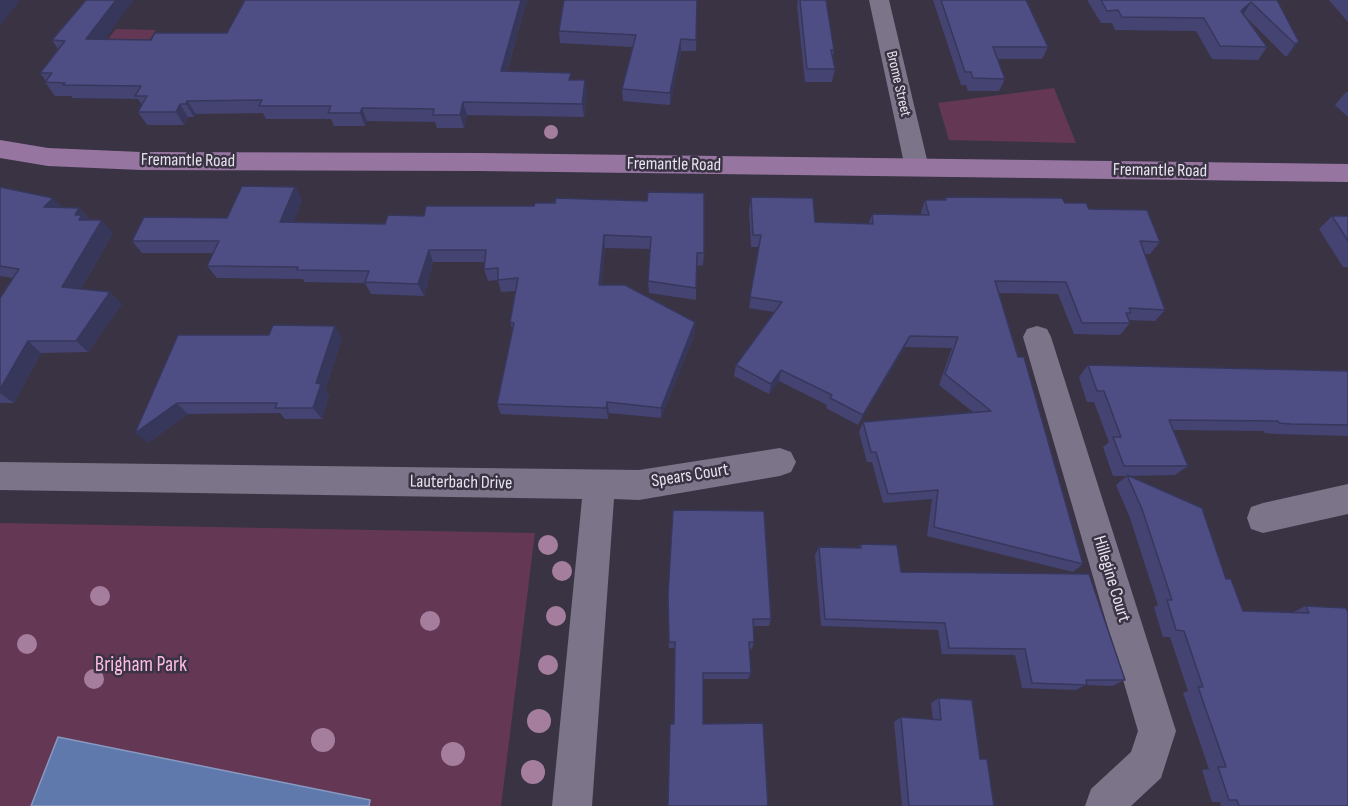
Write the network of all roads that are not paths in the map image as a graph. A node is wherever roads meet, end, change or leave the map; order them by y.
1 (879, 0) edge
2 (0, 149) edge
3 (917, 168) junction
4 (1348, 173) edge
5 (1037, 337) dead end
6 (780, 462) dead end
7 (0, 476) edge
8 (599, 485) junction
9 (1348, 499) edge
10 (1263, 518) dead end
11 (572, 806) edge
12 (1105, 806) edge

1 - 3 street, Brome Street
2 - 3 main road, Fremantle Road
3 - 4 main road, Fremantle Road
5 - 12 street, Hillegine Court
6 - 8 street, Spears Court
7 - 8 street, Lauterbach Drive
8 - 11 street
9 - 10 street

